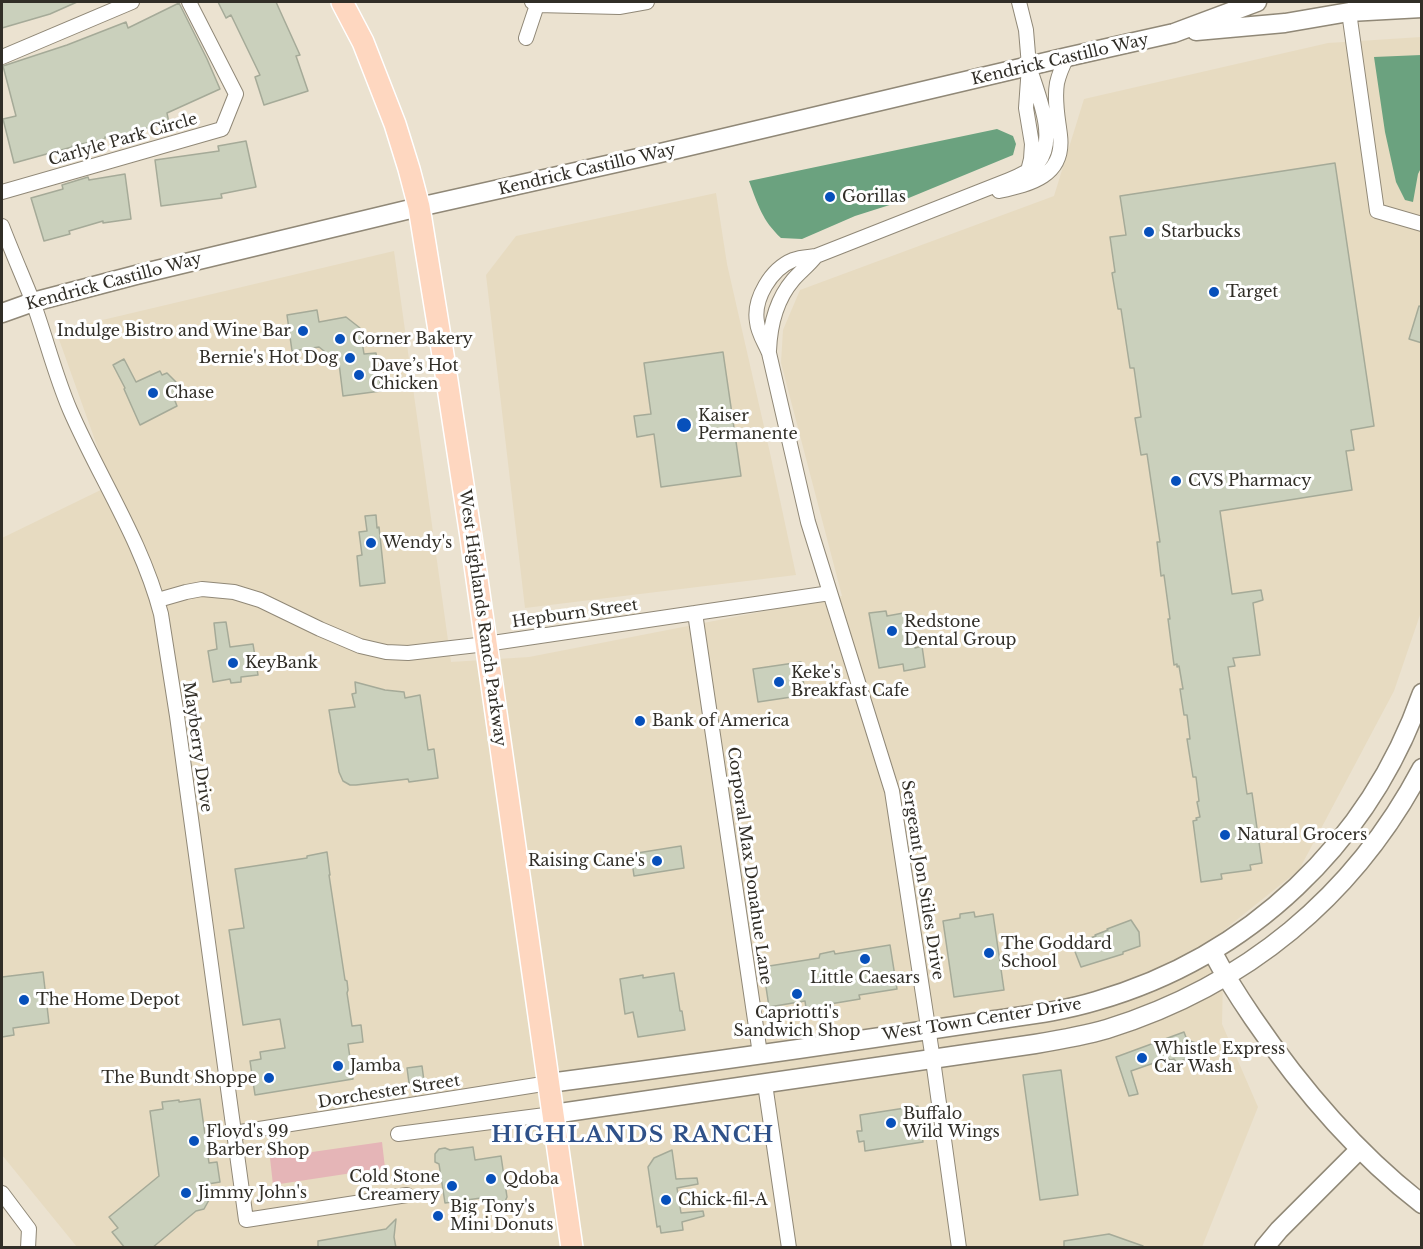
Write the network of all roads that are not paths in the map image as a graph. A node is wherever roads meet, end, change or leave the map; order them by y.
1 (132, 2) edge
2 (189, 2) edge
3 (342, 2) edge
4 (647, 2) edge
5 (1019, 2) edge
6 (1257, 2) edge
7 (535, 3) edge
8 (1422, 8) edge
9 (1349, 12) junction
10 (1174, 33) junction
11 (526, 38) dead end
12 (2, 57) edge
13 (1067, 57) junction
14 (1029, 66) junction
15 (2, 192) edge
16 (958, 200) junction
17 (419, 207) junction
18 (1422, 224) edge
19 (2, 226) edge
20 (816, 256) junction
21 (33, 302) junction
22 (2, 313) edge
23 (769, 353) junction
24 (830, 593) junction
25 (158, 600) junction
26 (695, 613) junction
27 (486, 644) junction
28 (1422, 693) edge
29 (1422, 768) edge
30 (1212, 951) junction
31 (1226, 977) junction
32 (928, 1030) junction
33 (760, 1054) junction
34 (933, 1060) junction
35 (549, 1083) junction
36 (765, 1084) junction
37 (553, 1114) junction
38 (234, 1133) junction
39 (398, 1134) dead end
40 (1360, 1149) junction
41 (2, 1193) edge
42 (407, 1195) dead end
43 (1422, 1204) edge
44 (28, 1248) edge
45 (572, 1248) edge
46 (789, 1248) edge
47 (959, 1248) edge
48 (1264, 1248) edge

1 - 12 street
2 - 15 street, Carlyle Park Circle
3 - 17 main road, West Highlands Ranch Parkway
4 - 7 street
5 - 14 street, Sergeant Jon Stiles Drive
6 - 10 street, Kendrick Castillo Way
7 - 11 street
8 - 9 street, Kendrick Castillo Way
9 - 10 street, Kendrick Castillo Way
9 - 18 street
10 - 13 street, Kendrick Castillo Way
13 - 14 street, Kendrick Castillo Way
13 - 16 street, Sergeant Jon Stiles Drive
14 - 16 street, Sergeant Jon Stiles Drive
14 - 17 street, Kendrick Castillo Way
16 - 20 street, Sergeant Jon Stiles Drive
17 - 21 street, Kendrick Castillo Way
17 - 27 main road, West Highlands Ranch Parkway
19 - 21 street, Mayberry Drive
20 - 23 street, Sergeant Jon Stiles Drive
20 - 23 street, Sergeant Jon Stiles Drive
21 - 22 street, Kendrick Castillo Way
21 - 25 street, Mayberry Drive
23 - 24 street, Sergeant Jon Stiles Drive
24 - 26 street, Hepburn Street
24 - 32 street, Sergeant Jon Stiles Drive
25 - 27 street, Hepburn Street
25 - 38 street, Mayberry Drive
26 - 27 street, Hepburn Street
26 - 33 street, Corporal Max Donahue Lane
27 - 35 main road, West Highlands Ranch Parkway
28 - 30 street, West Town Center Drive
29 - 31 street, West Town Center Drive
30 - 31 street
30 - 32 street, West Town Center Drive
31 - 34 street, West Town Center Drive
31 - 40 street
32 - 33 street, West Town Center Drive
32 - 34 street, Sergeant Jon Stiles Drive
33 - 35 street, West Town Center Drive
34 - 36 street, West Town Center Drive
34 - 47 street, Sergeant Jon Stiles Drive
35 - 37 main road, West Highlands Ranch Parkway
35 - 38 street, Dorchester Street
36 - 37 street, West Town Center Drive
36 - 46 street
37 - 39 street
37 - 45 main road, West Highlands Ranch Parkway
38 - 42 street, Mayberry Drive
40 - 43 street
40 - 48 street
41 - 44 street

